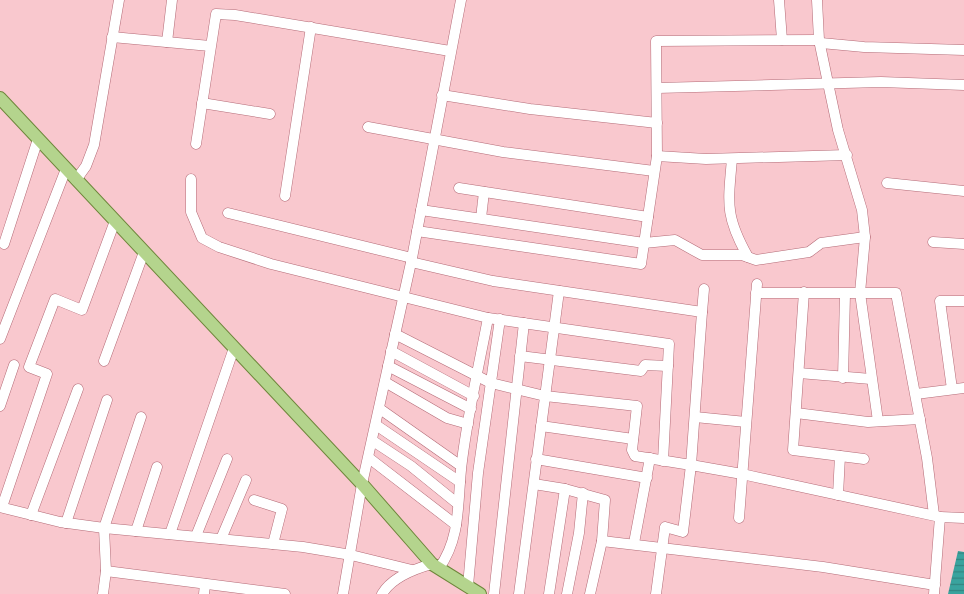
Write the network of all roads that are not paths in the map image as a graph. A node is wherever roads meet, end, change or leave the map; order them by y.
1 (119, 0) edge
2 (172, 0) edge
3 (461, 0) edge
4 (778, 0) edge
5 (817, 0) edge
6 (311, 27) junction
7 (112, 37) junction
8 (782, 40) junction
9 (820, 41) junction
10 (167, 42) junction
11 (210, 46) junction
12 (964, 50) edge
13 (450, 51) junction
14 (828, 83) junction
15 (964, 85) edge
16 (657, 88) junction
17 (442, 95) junction
18 (0, 98) edge
19 (202, 103) junction
20 (270, 114) dead end
21 (657, 123) junction
22 (368, 127) dead end
23 (38, 138) junction
24 (434, 139) junction
25 (196, 144) dead end
26 (847, 155) junction
27 (656, 156) junction
28 (732, 159) junction
29 (66, 168) junction
30 (654, 171) junction
31 (190, 179) dead end
32 (76, 180) junction
33 (887, 183) dead end
34 (459, 188) dead end
35 (964, 191) edge
36 (484, 192) junction
37 (285, 196) dead end
38 (420, 210) junction
39 (228, 213) dead end
40 (648, 216) junction
41 (481, 218) junction
42 (115, 221) junction
43 (417, 231) junction
44 (866, 237) junction
45 (934, 242) dead end
46 (644, 243) junction
47 (4, 244) dead end
48 (964, 244) edge
49 (144, 252) junction
50 (748, 257) junction
51 (411, 260) junction
52 (704, 289) dead end
53 (559, 291) junction
54 (804, 292) junction
55 (860, 293) junction
56 (845, 294) junction
57 (402, 297) junction
58 (964, 301) edge
59 (702, 312) junction
60 (488, 318) junction
61 (500, 319) junction
62 (524, 323) junction
63 (554, 327) junction
64 (395, 334) junction
65 (0, 339) edge
66 (234, 348) junction
67 (391, 351) junction
68 (520, 356) junction
69 (549, 360) junction
70 (104, 361) dead end
71 (14, 365) dead end
72 (388, 366) junction
73 (668, 366) junction
74 (799, 373) junction
75 (477, 378) junction
76 (843, 378) junction
77 (872, 379) junction
78 (385, 382) junction
79 (491, 383) junction
80 (964, 388) edge
81 (78, 389) dead end
82 (952, 389) junction
83 (516, 390) junction
84 (916, 394) junction
85 (474, 396) junction
86 (545, 396) junction
87 (107, 400) dead end
88 (0, 406) edge
89 (380, 409) junction
90 (471, 409) junction
91 (796, 413) junction
92 (141, 417) dead end
93 (695, 417) junction
94 (920, 419) junction
95 (878, 421) junction
96 (746, 422) junction
97 (468, 424) junction
98 (376, 425) junction
99 (541, 426) junction
100 (633, 439) junction
101 (373, 441) junction
102 (840, 456) junction
103 (369, 458) junction
104 (650, 458) junction
105 (227, 459) dead end
106 (536, 459) junction
107 (864, 459) dead end
108 (663, 461) junction
109 (691, 465) junction
110 (461, 466) junction
111 (157, 467) dead end
112 (742, 474) junction
113 (647, 478) junction
114 (246, 480) dead end
115 (460, 482) junction
116 (362, 484) junction
117 (534, 484) junction
118 (565, 489) junction
119 (583, 493) junction
120 (838, 495) junction
121 (254, 500) dead end
122 (458, 504) junction
123 (1, 507) edge
124 (31, 515) junction
125 (937, 516) junction
126 (739, 518) dead end
127 (964, 518) edge
128 (66, 523) junction
129 (456, 526) junction
130 (104, 528) junction
131 (136, 531) junction
132 (170, 534) junction
133 (196, 536) junction
134 (221, 538) junction
135 (602, 541) junction
136 (273, 544) junction
137 (634, 544) junction
138 (662, 547) junction
139 (351, 555) junction
140 (436, 566) junction
141 (412, 570) junction
142 (106, 571) junction
143 (205, 589) edge
144 (934, 589) edge
145 (474, 591) edge
146 (103, 594) edge
147 (285, 594) edge
148 (344, 594) edge
149 (382, 594) edge
150 (494, 594) edge
151 (519, 594) edge
152 (549, 594) edge
153 (566, 594) edge
154 (590, 594) edge
155 (656, 594) edge

1 - 7 street
2 - 10 street
3 - 13 street
4 - 8 street
5 - 9 street
6 - 11 street
6 - 13 street
6 - 37 street
7 - 10 street
7 - 32 street
8 - 9 street
8 - 16 street
9 - 12 street
9 - 14 street
10 - 11 street
11 - 19 street
13 - 17 street
14 - 15 street
14 - 16 street
14 - 26 street
16 - 21 street
17 - 21 street
17 - 24 street
18 - 23 main road
19 - 20 street
19 - 25 street
21 - 27 street
22 - 24 street
23 - 29 main road
23 - 47 street
24 - 30 street
24 - 38 street
26 - 28 street
26 - 44 street
27 - 28 street
27 - 30 street
28 - 50 street
29 - 32 main road
29 - 65 street
30 - 40 street
31 - 57 street
32 - 42 main road
33 - 35 street
34 - 36 street
36 - 40 street
36 - 41 street
38 - 41 street
38 - 43 street
39 - 51 street
40 - 46 street
41 - 46 street
42 - 49 main road
42 - 123 street
43 - 46 street
43 - 51 street
44 - 50 street
44 - 55 street
45 - 48 street
46 - 50 street
49 - 66 main road
49 - 70 street
51 - 53 street
51 - 57 street
52 - 59 street
53 - 59 street
53 - 63 street
54 - 56 street
54 - 74 street
54 - 96 street
55 - 56 street
55 - 77 street
55 - 84 street
56 - 76 street
57 - 60 street
57 - 64 street
58 - 82 street
59 - 93 street
60 - 61 street
60 - 75 street
61 - 62 street
61 - 79 street
62 - 63 street
62 - 68 street
63 - 69 street
63 - 73 street
64 - 67 street
64 - 75 street
66 - 116 main road
66 - 132 street
67 - 72 street
67 - 85 street
68 - 69 street
68 - 83 street
69 - 73 street
69 - 86 street
71 - 88 street
72 - 78 street
72 - 90 street
73 - 108 street
74 - 76 street
74 - 91 street
75 - 79 street
75 - 85 street
76 - 77 street
77 - 95 street
78 - 89 street
78 - 97 street
79 - 83 street
79 - 145 street
80 - 82 street
81 - 124 street
82 - 84 street
83 - 86 street
83 - 150 street
84 - 94 street
85 - 90 street
86 - 99 street
86 - 100 street
87 - 128 street
89 - 98 street
89 - 110 street
90 - 97 street
91 - 95 street
91 - 102 street
92 - 130 street
93 - 96 street
93 - 109 street
94 - 95 street
94 - 125 street
96 - 112 street
97 - 110 street
98 - 101 street
98 - 115 street
99 - 100 street
99 - 106 street
100 - 104 street
101 - 103 street
101 - 122 street
102 - 107 street
102 - 120 street
103 - 116 street
103 - 129 street
104 - 108 street
104 - 113 street
105 - 133 street
106 - 113 street
106 - 117 street
108 - 109 street
109 - 112 street
109 - 138 street
110 - 115 street
111 - 131 street
112 - 120 street
112 - 126 street
113 - 137 street
114 - 134 street
115 - 122 street
116 - 139 street
116 - 140 main road
117 - 118 street
117 - 151 street
118 - 119 street
118 - 152 street
119 - 135 street
119 - 153 street
120 - 125 street
121 - 136 street
122 - 129 street
123 - 124 street
124 - 128 street
125 - 127 street
125 - 144 street
128 - 130 street
129 - 140 street
130 - 131 street
130 - 142 street
131 - 132 street
132 - 133 street
133 - 134 street
134 - 136 street
135 - 137 street
135 - 154 street
136 - 139 street
137 - 138 street
138 - 144 street
138 - 155 street
139 - 141 street
139 - 148 street
140 - 141 street
140 - 145 main road
141 - 149 street
142 - 143 street
142 - 146 street
143 - 147 street

